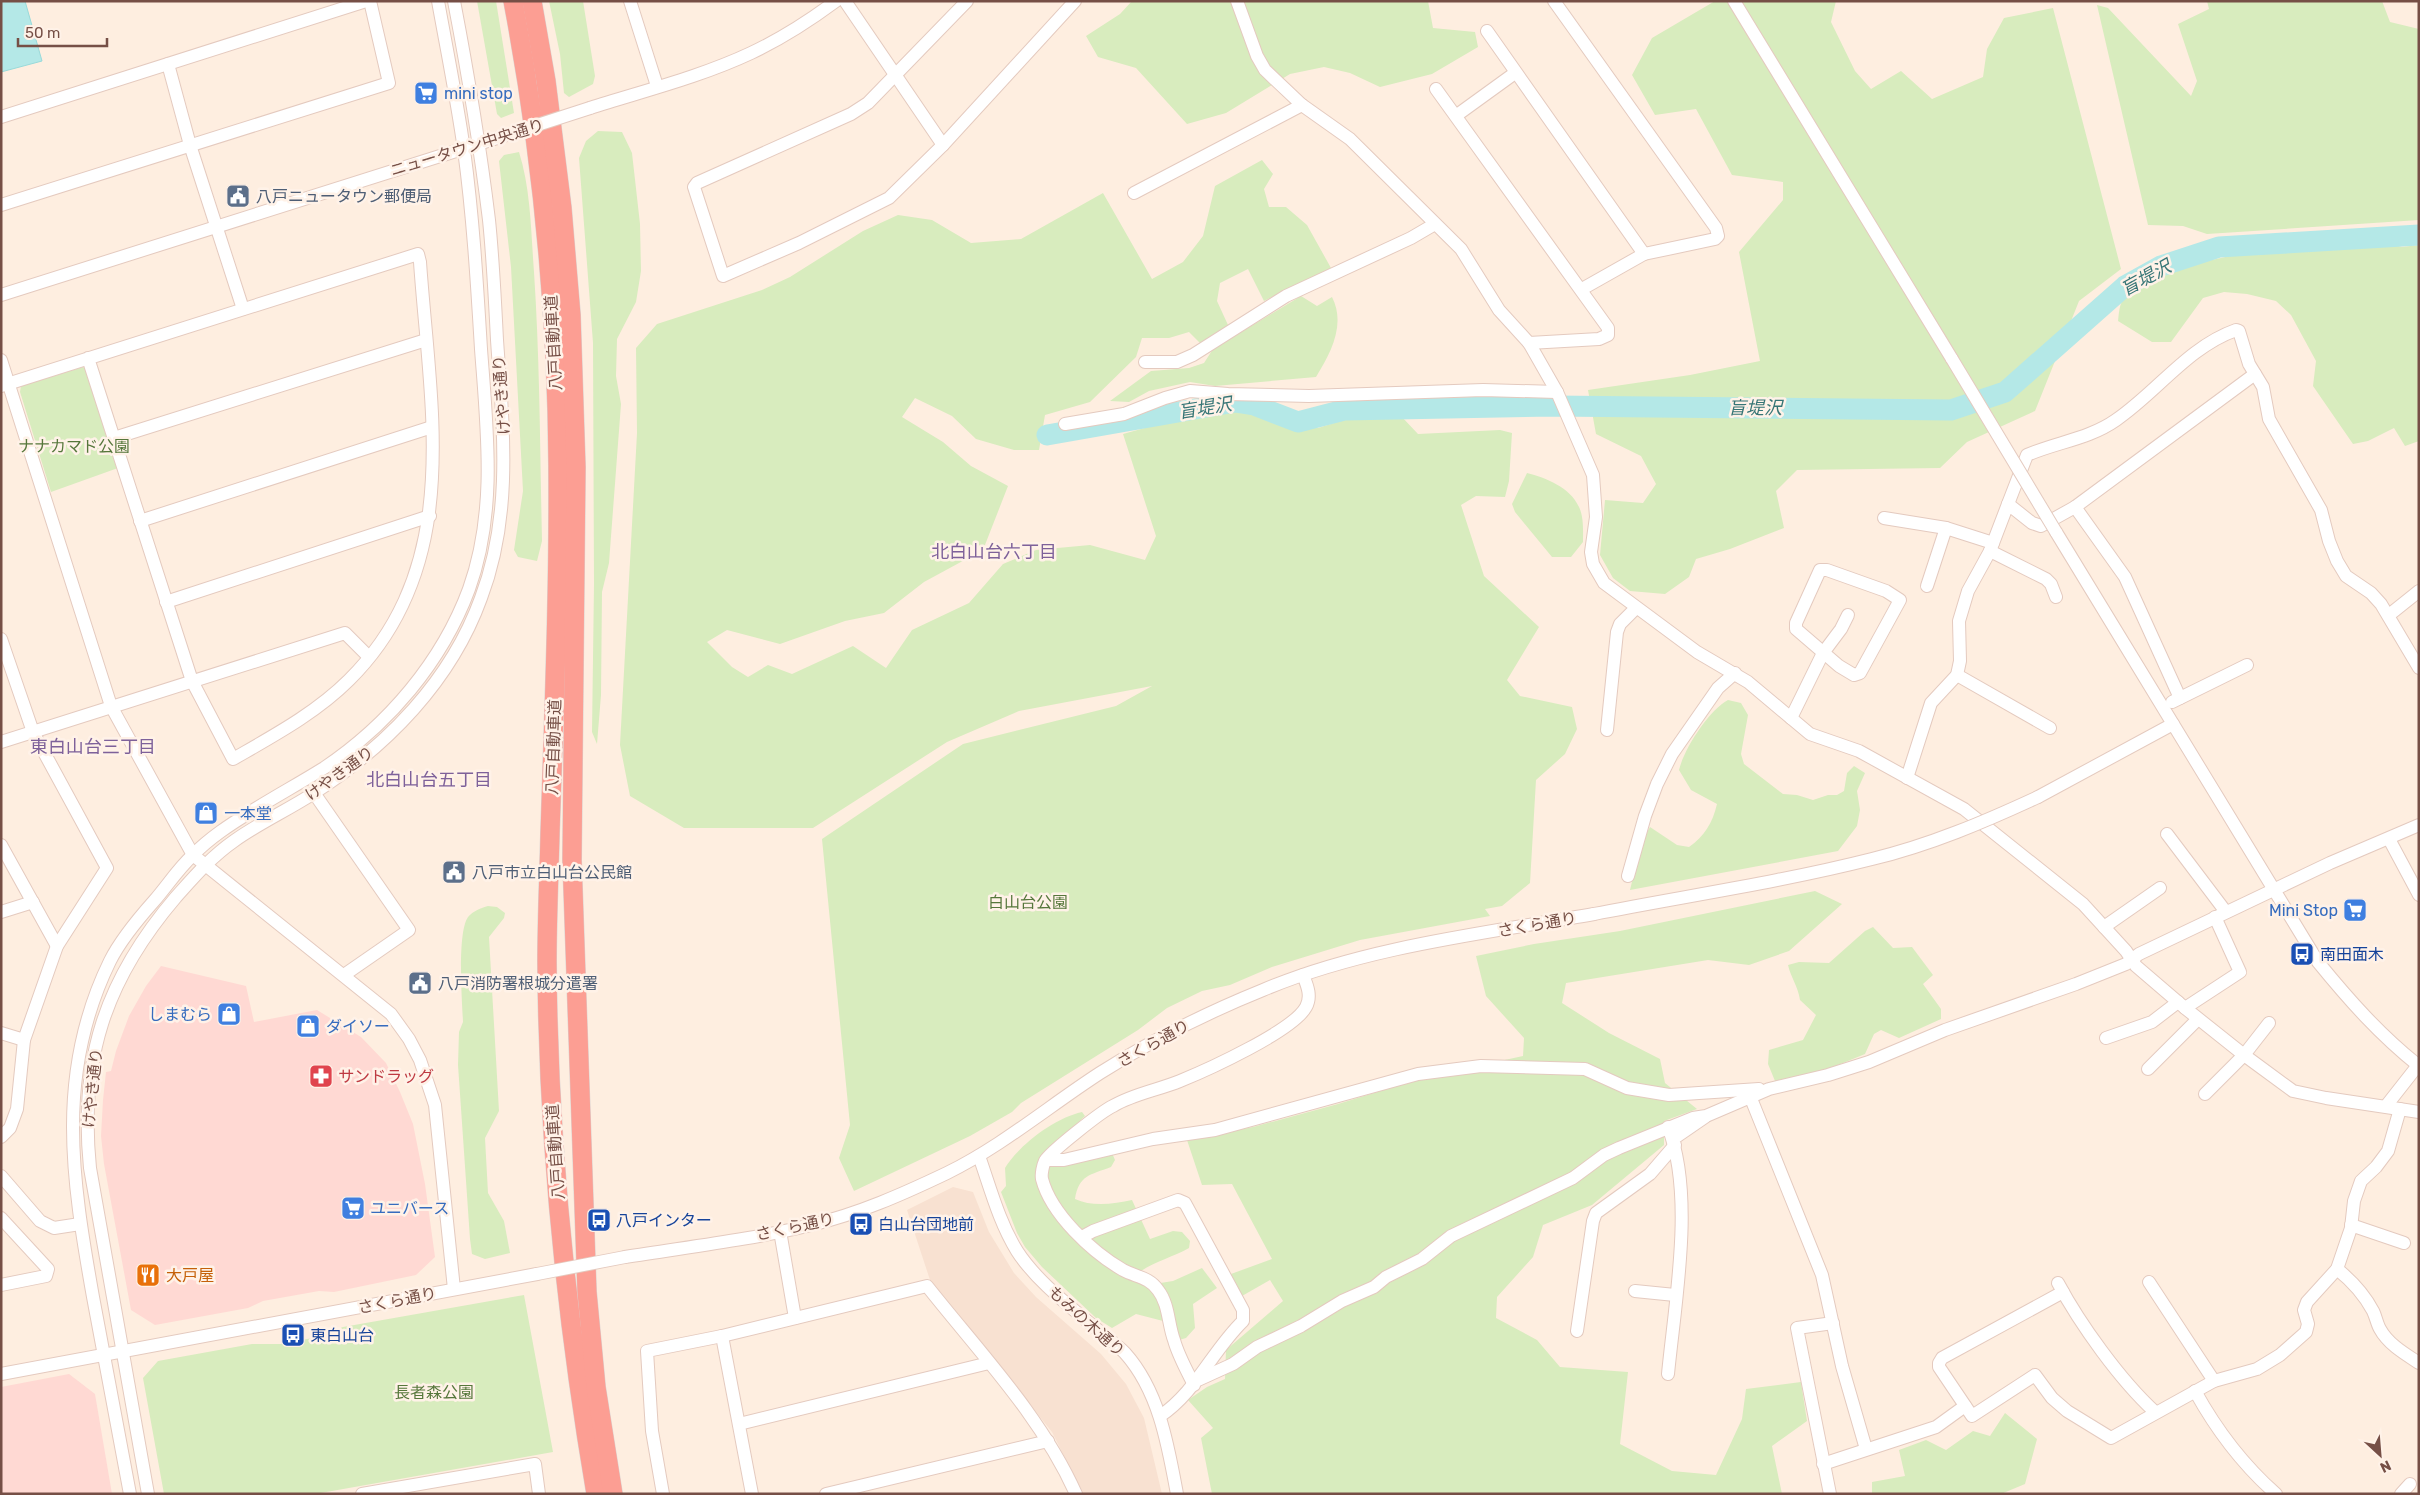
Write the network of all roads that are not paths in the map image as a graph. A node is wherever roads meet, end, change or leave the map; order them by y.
1 (368, 1) edge
2 (438, 1) edge
3 (454, 1) edge
4 (513, 1) edge
5 (532, 1) edge
6 (836, 1) edge
7 (844, 1) edge
8 (967, 1) edge
9 (1075, 1) edge
10 (1237, 1) edge
11 (1554, 1) edge
12 (1734, 1) edge
13 (634, 2) edge
14 (1487, 30) dead end
15 (168, 64) junction
16 (1515, 73) junction
17 (895, 76) junction
18 (657, 86) junction
19 (1436, 89) dead end
20 (1302, 105) junction
21 (1457, 115) junction
22 (1, 117) edge
23 (479, 143) junction
24 (190, 145) junction
25 (943, 145) junction
26 (464, 148) junction
27 (1134, 192) dead end
28 (1, 205) edge
29 (1435, 224) junction
30 (216, 226) junction
31 (1644, 254) junction
32 (1582, 290) junction
33 (1, 295) edge
34 (243, 309) junction
35 (426, 340) junction
36 (1529, 343) junction
37 (88, 358) junction
38 (1, 360) edge
39 (1145, 362) dead end
40 (2254, 374) junction
41 (5, 385) edge
42 (1557, 392) junction
43 (1065, 424) dead end
44 (432, 427) junction
45 (114, 438) junction
46 (2008, 504) junction
47 (2075, 507) junction
48 (430, 516) junction
49 (1884, 518) dead end
50 (140, 520) junction
51 (1946, 528) junction
52 (1992, 547) junction
53 (1927, 586) dead end
54 (2419, 591) edge
55 (2056, 597) dead end
56 (166, 602) junction
57 (1636, 608) junction
58 (1848, 615) dead end
59 (2389, 616) junction
60 (3, 648) edge
61 (1823, 654) junction
62 (369, 657) junction
63 (2247, 665) dead end
64 (2419, 668) edge
65 (1734, 674) junction
66 (1957, 675) junction
67 (192, 681) junction
68 (2180, 698) junction
69 (111, 706) junction
70 (2163, 706) junction
71 (1791, 718) junction
72 (2173, 724) junction
73 (2050, 728) dead end
74 (1607, 730) dead end
75 (33, 732) junction
76 (1, 742) edge
77 (1907, 778) junction
78 (314, 793) junction
79 (2419, 825) edge
80 (2167, 834) dead end
81 (2389, 839) junction
82 (1, 845) edge
83 (193, 855) junction
84 (204, 865) junction
85 (1628, 876) dead end
86 (2160, 888) dead end
87 (2273, 889) junction
88 (2419, 895) edge
89 (33, 902) junction
90 (1, 912) edge
91 (2220, 915) junction
92 (2104, 927) junction
93 (57, 946) junction
94 (2132, 959) junction
95 (344, 975) junction
96 (1303, 975) junction
97 (2181, 1005) junction
98 (2198, 1019) junction
99 (2269, 1023) dead end
100 (1, 1033) edge
101 (2106, 1038) dead end
102 (24, 1040) junction
103 (2244, 1055) junction
104 (2418, 1065) edge
105 (2148, 1069) dead end
106 (1769, 1089) junction
107 (2205, 1094) dead end
108 (1750, 1096) junction
109 (2386, 1106) junction
110 (2400, 1109) junction
111 (2419, 1112) edge
112 (1, 1137) edge
113 (1672, 1137) junction
114 (979, 1156) junction
115 (1046, 1160) junction
116 (1, 1176) edge
117 (1, 1218) edge
118 (80, 1224) junction
119 (2351, 1225) junction
120 (780, 1232) junction
121 (1082, 1237) junction
122 (2404, 1243) dead end
123 (2337, 1269) junction
124 (2149, 1282) dead end
125 (1, 1285) edge
126 (454, 1289) junction
127 (1634, 1291) dead end
128 (1675, 1295) junction
129 (795, 1318) junction
130 (1833, 1323) junction
131 (1577, 1331) dead end
132 (722, 1336) junction
133 (124, 1352) junction
134 (104, 1356) junction
135 (989, 1363) junction
136 (2419, 1363) edge
137 (1, 1374) edge
138 (1668, 1374) dead end
139 (2214, 1381) junction
140 (1196, 1382) junction
141 (2195, 1392) junction
142 (1965, 1406) junction
143 (2155, 1412) junction
144 (1160, 1416) junction
145 (739, 1424) junction
146 (1048, 1441) junction
147 (1866, 1449) junction
148 (1823, 1464) junction
149 (2410, 1484) dead end
150 (130, 1494) edge
151 (148, 1494) edge
152 (362, 1494) edge
153 (539, 1494) edge
154 (596, 1494) edge
155 (613, 1494) edge
156 (663, 1494) edge
157 (752, 1494) edge
158 (826, 1494) edge
159 (1076, 1494) edge
160 (1177, 1494) edge
161 (1830, 1494) edge
162 (2276, 1494) edge
163 (2401, 1494) edge

1 - 15 street
1 - 24 street
2 - 26 street, けやき通り
3 - 23 street, けやき通り
4 - 154 highway, 八戸自動車道
5 - 155 highway, 八戸自動車道
6 - 18 street, ニュータウン中央通り
7 - 17 street
8 - 17 street
9 - 25 street
10 - 20 street
11 - 31 street
12 - 70 street, bridge
13 - 18 street
14 - 16 street
15 - 22 street
15 - 24 street
16 - 21 street
16 - 31 street
17 - 25 street
17 - 25 street
18 - 23 street, ニュータウン中央通り, bridge
19 - 21 street
20 - 27 street
20 - 29 street
21 - 32 street
23 - 26 street, ニュータウン中央通り
23 - 78 street, けやき通り
24 - 28 street
24 - 30 street
26 - 30 street, ニュータウン中央通り
26 - 83 street, けやき通り
29 - 36 street
29 - 39 street
30 - 33 street, ニュータウン中央通り
30 - 34 street
31 - 32 street
32 - 36 street
34 - 35 street
34 - 37 street
35 - 44 street
35 - 45 street
36 - 42 street
37 - 41 street
37 - 45 street
38 - 41 street
40 - 46 street
40 - 47 street
40 - 59 street
41 - 69 street
42 - 43 street
42 - 57 street
44 - 48 street
44 - 50 street
45 - 50 street
46 - 47 street
46 - 52 street
47 - 68 street
48 - 56 street
48 - 62 street
49 - 51 street
50 - 56 street
51 - 52 street
51 - 53 street
52 - 55 street
52 - 66 street
54 - 59 street
56 - 67 street
57 - 65 street
57 - 74 street
58 - 61 street
59 - 64 street
60 - 75 street
61 - 61 street
61 - 71 street
62 - 67 street
62 - 67 street
63 - 68 street
65 - 71 street
65 - 85 street
66 - 73 street
66 - 77 street
67 - 69 street
68 - 70 street
69 - 75 street
69 - 83 street
70 - 72 street
71 - 77 street
72 - 87 street
72 - 96 street, さくら通り, bridge
75 - 76 street
75 - 93 street
77 - 92 street
78 - 84 street, けやき通り
78 - 95 street
79 - 81 street
80 - 91 street
81 - 87 street
81 - 88 street
82 - 89 street
83 - 84 street
83 - 118 street, けやき通り
84 - 95 street
84 - 133 street, けやき通り
86 - 92 street
87 - 91 street
87 - 104 street
89 - 90 street
89 - 93 street
91 - 94 street
91 - 97 street
92 - 94 street
93 - 102 street
94 - 97 street
94 - 106 street
95 - 126 street
96 - 114 street, さくら通り
96 - 115 street
97 - 98 street
97 - 101 street
98 - 103 street
98 - 105 street
99 - 103 street
100 - 102 street
102 - 112 street
103 - 107 street
103 - 109 street
104 - 109 street
106 - 108 street
106 - 115 street
108 - 113 street
108 - 130 street
109 - 110 street
110 - 111 street
110 - 119 street
113 - 128 street
113 - 131 street
113 - 140 street
114 - 120 street, さくら通り
114 - 144 street, もみの木通り
115 - 121 street
116 - 118 street
117 - 125 street
118 - 134 street, けやき通り
119 - 122 street
119 - 123 street
120 - 126 street, さくら通り, bridge
120 - 129 street
121 - 140 street
121 - 140 street
123 - 136 street
123 - 139 street
124 - 139 street
126 - 133 street, さくら通り
127 - 128 street
128 - 138 street
129 - 132 street
129 - 135 street
130 - 147 street
130 - 148 street
132 - 145 street
132 - 156 street
133 - 134 street, さくら通り
133 - 151 street, けやき通り
134 - 137 street, さくら通り
134 - 150 street, けやき通り
135 - 145 street
135 - 146 street
139 - 141 street
140 - 144 street
141 - 143 street
141 - 162 street
142 - 143 street
142 - 143 street
142 - 147 street
144 - 160 street, もみの木通り
145 - 157 street
146 - 158 street
146 - 159 street
147 - 148 street
148 - 161 street
149 - 163 street
152 - 153 street

